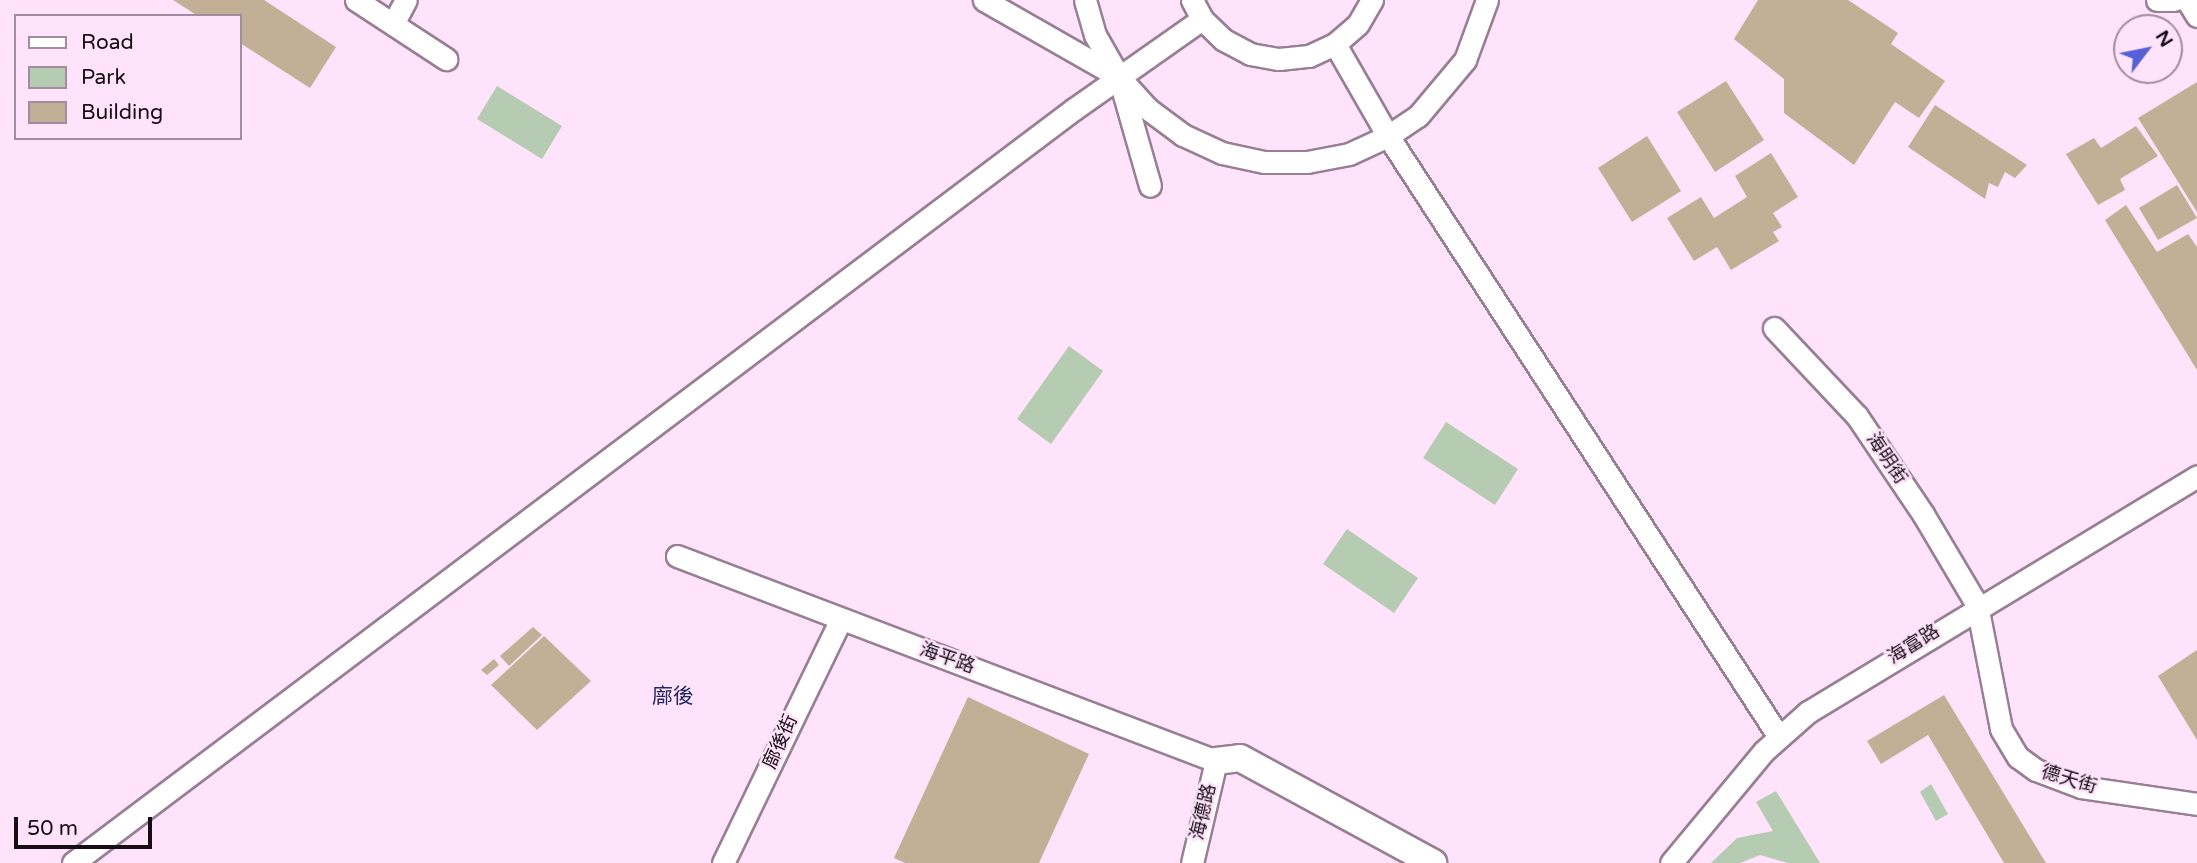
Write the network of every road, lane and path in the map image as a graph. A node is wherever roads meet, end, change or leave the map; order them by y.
1 (356, 0) edge
2 (405, 0) edge
3 (984, 0) edge
4 (1085, 0) edge
5 (1373, 0) edge
6 (1488, 0) edge
7 (2157, 0) edge
8 (2174, 0) edge
9 (2187, 0) edge
10 (1197, 9) edge
11 (2197, 16) edge
12 (393, 24) junction
13 (1335, 44) junction
14 (446, 59) dead end
15 (1119, 77) junction
16 (1388, 136) junction
17 (1150, 186) dead end
18 (1774, 328) dead end
19 (2197, 476) edge
20 (677, 556) dead end
21 (1977, 606) junction
22 (840, 621) junction
23 (1779, 737) junction
24 (1216, 761) junction
25 (2197, 804) edge
26 (73, 863) edge
27 (723, 863) edge
28 (1192, 863) edge
29 (1399, 863) edge
30 (1433, 863) edge
31 (1671, 863) edge

1 - 12 street
2 - 12 street
3 - 15 street
4 - 15 street
5 - 13 street
6 - 16 street
7 - 8 street
9 - 11 street
10 - 13 street
10 - 15 street
12 - 14 street
13 - 16 street
15 - 16 street
15 - 17 street
15 - 26 street
16 - 23 street
18 - 21 street, 海明街
19 - 21 street, 海富路
20 - 22 street, 海平路
21 - 23 street, 海富路
21 - 25 street, 德天街
22 - 24 street, 海平路
22 - 27 street, 廍後街
23 - 31 street, 海富路
24 - 28 street, 海德路
24 - 29 street, 海平路
24 - 30 street, 海平路

